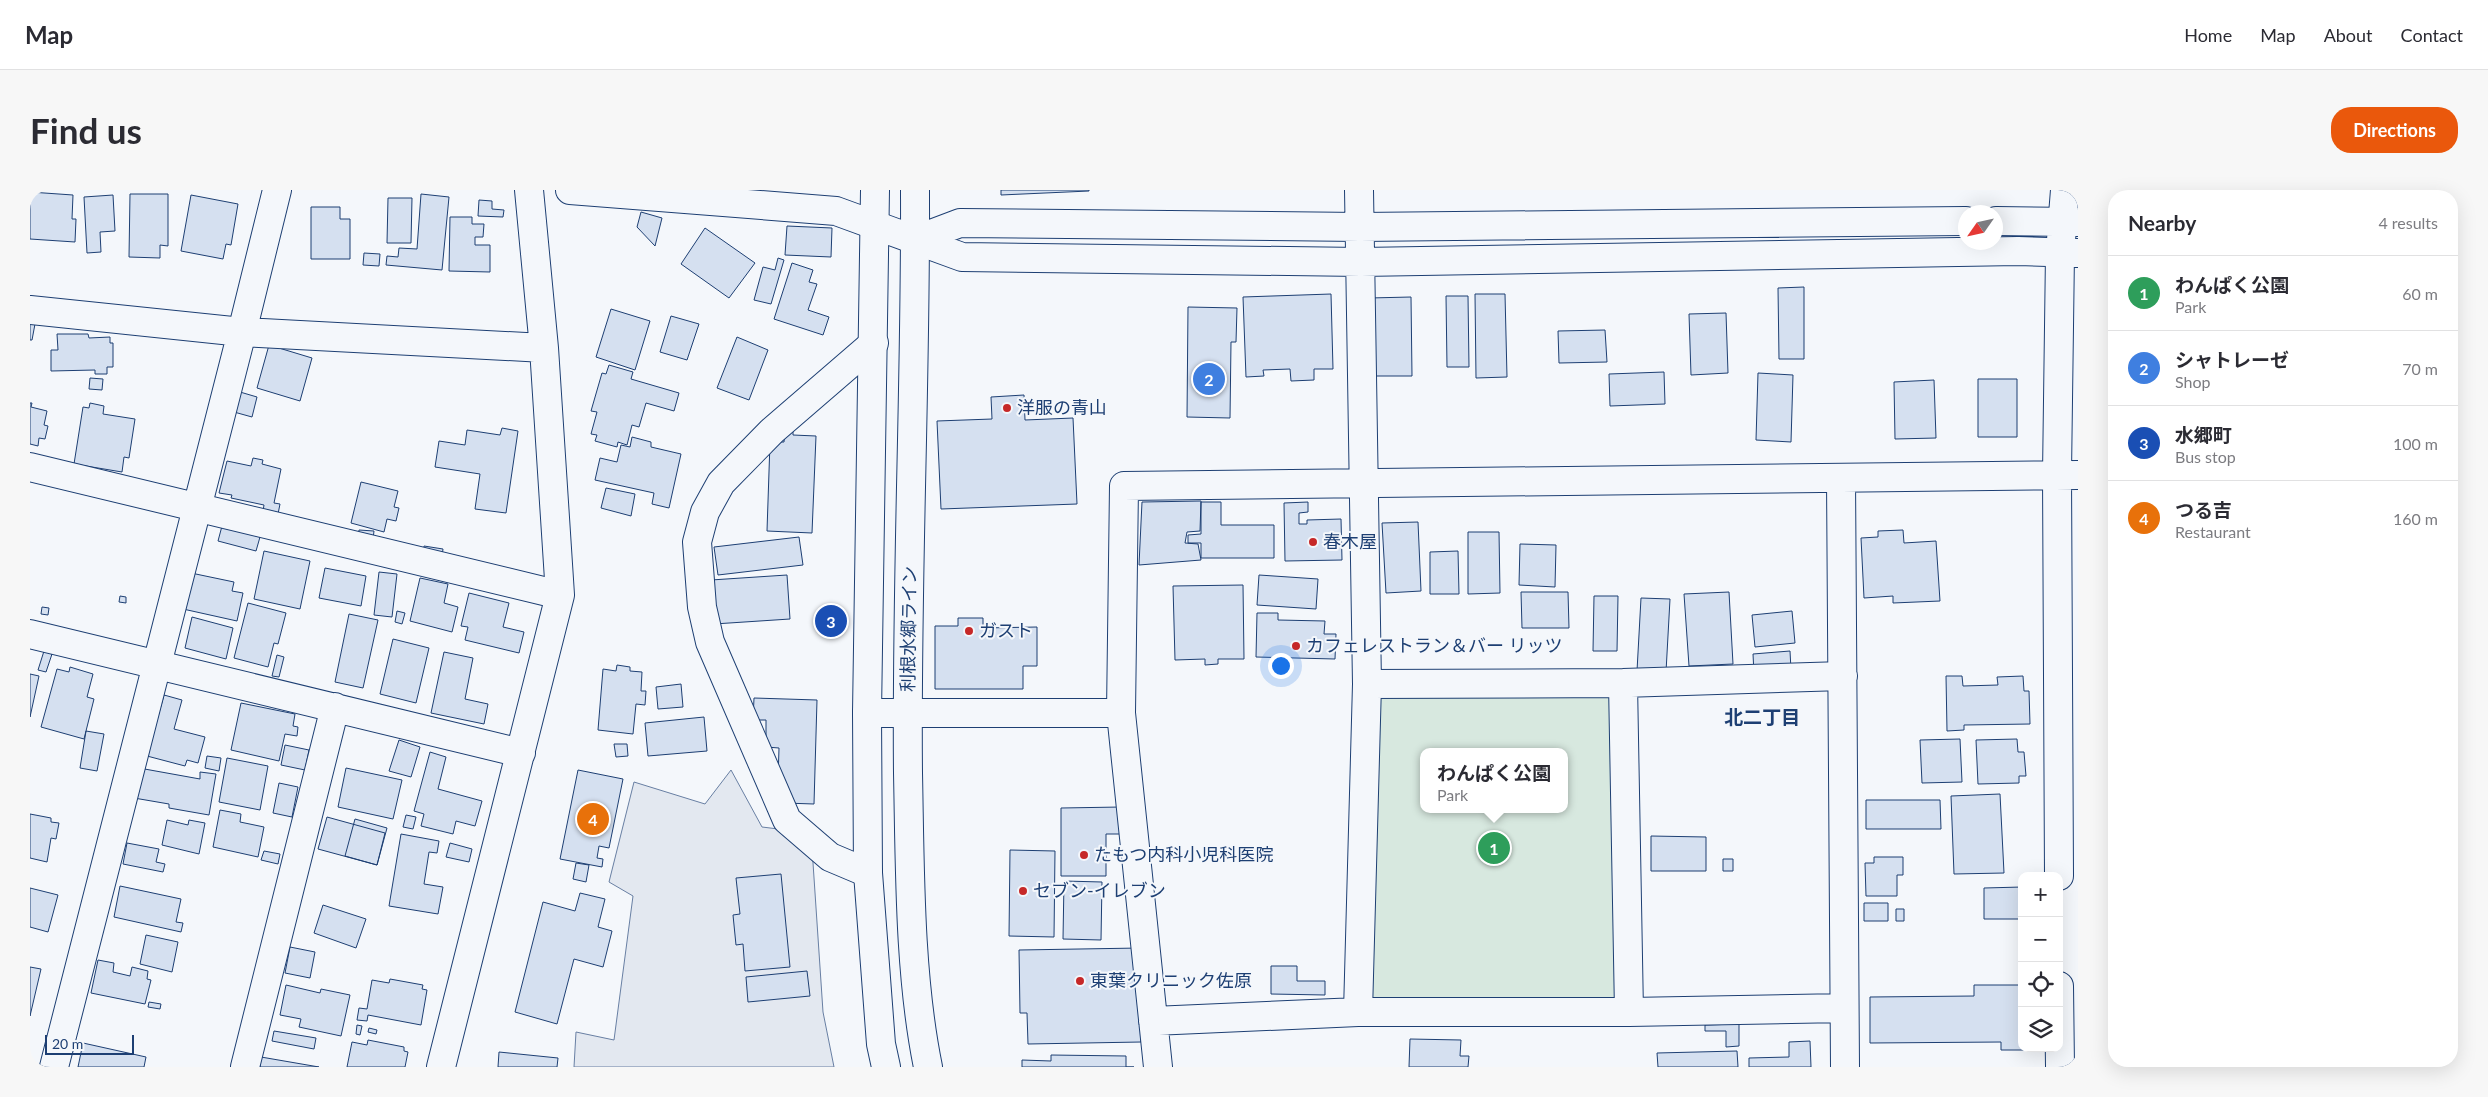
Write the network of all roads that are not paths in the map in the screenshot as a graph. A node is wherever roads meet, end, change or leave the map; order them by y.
1 (277, 190) edge
2 (529, 190) edge
3 (570, 190) edge
4 (876, 190) edge
5 (915, 190) edge
6 (1359, 190) edge
7 (2064, 190) edge
8 (1958, 221) edge
9 (2003, 221) edge
10 (2070, 222) edge
11 (875, 225) junction
12 (1360, 227) junction
13 (915, 240) junction
14 (2069, 253) edge
15 (1361, 262) junction
16 (30, 310) edge
17 (242, 332) junction
18 (874, 343) junction
19 (544, 348) junction
20 (30, 467) edge
21 (2068, 474) edge
22 (1841, 478) junction
23 (1366, 481) junction
24 (196, 508) junction
25 (560, 595) junction
26 (30, 634) edge
27 (158, 665) junction
28 (1844, 676) junction
29 (1623, 683) junction
30 (1367, 684) junction
31 (335, 707) junction
32 (908, 712) junction
33 (1121, 713) junction
34 (867, 714) junction
35 (521, 753) junction
36 (2059, 872) edge
37 (868, 873) junction
38 (2059, 1007) edge
39 (1844, 1008) junction
40 (1358, 1012) junction
41 (1630, 1012) junction
42 (1153, 1021) junction
43 (54, 1067) edge
44 (245, 1067) edge
45 (441, 1067) edge
46 (886, 1067) edge
47 (928, 1067) edge
48 (1158, 1067) edge
49 (1845, 1067) edge
50 (2060, 1067) edge

1 - 17 main road
2 - 19 main road
3 - 11 main road
4 - 11 main road
5 - 13 main road, 利根水郷ライン
6 - 12 main road
7 - 10 main road
8 - 12 main road
9 - 10 main road
10 - 14 main road
11 - 13 main road
11 - 18 main road
12 - 13 main road
12 - 15 main road
13 - 15 main road
13 - 32 main road, 利根水郷ライン
14 - 15 main road
14 - 21 main road
15 - 23 main road
16 - 17 main road
17 - 19 main road
17 - 24 main road
18 - 34 main road
18 - 37 main road
19 - 25 main road
20 - 24 main road
21 - 22 main road
21 - 36 main road
22 - 23 main road
22 - 28 main road
23 - 30 main road
23 - 33 main road
24 - 25 main road
24 - 27 main road
25 - 35 main road
26 - 27 main road
27 - 31 main road
27 - 43 main road
28 - 29 main road
28 - 39 main road
29 - 30 main road
29 - 41 main road
30 - 40 main road
31 - 35 main road
31 - 44 main road
32 - 33 main road
32 - 34 main road
32 - 47 main road, 利根水郷ライン
33 - 42 main road
34 - 37 main road
35 - 45 main road
37 - 46 main road
38 - 50 main road
39 - 41 main road
39 - 49 main road
40 - 41 main road
40 - 42 main road
42 - 48 main road

